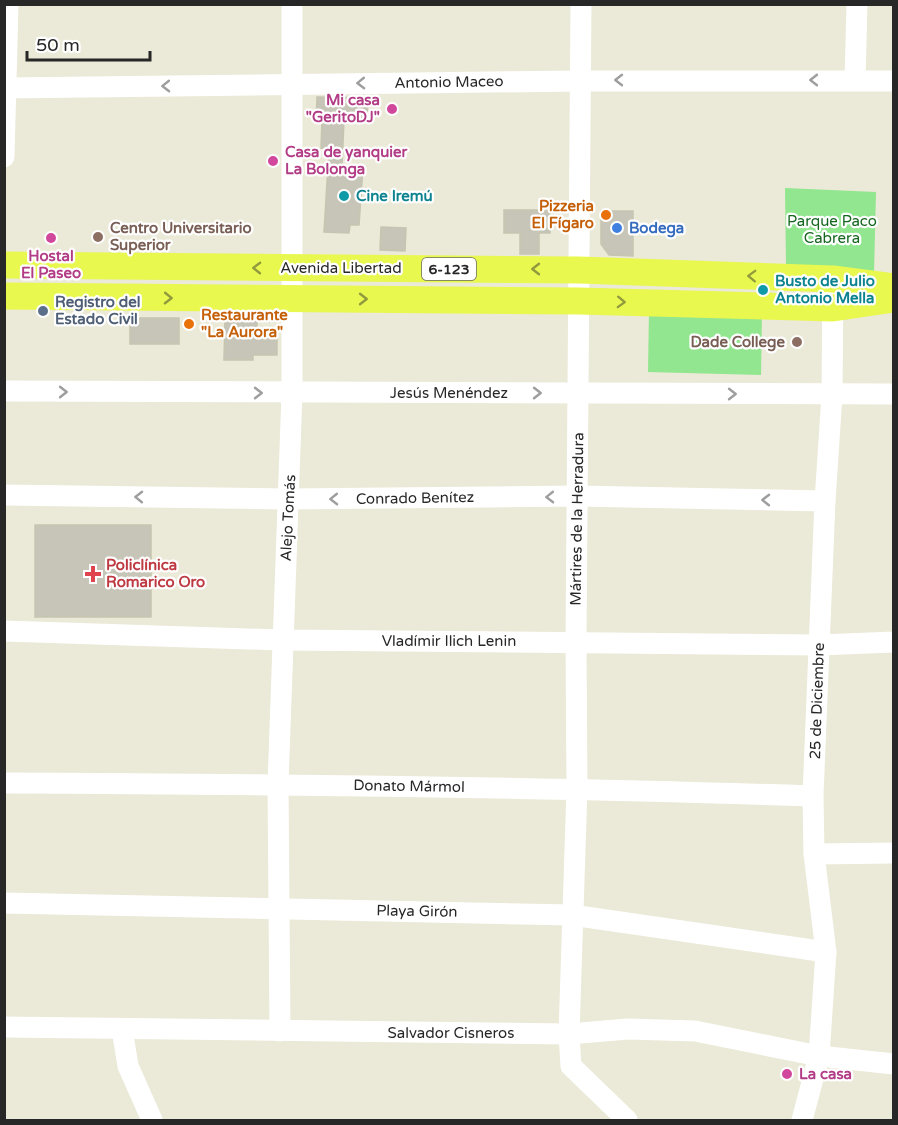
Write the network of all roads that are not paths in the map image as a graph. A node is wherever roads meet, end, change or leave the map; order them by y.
1 (291, 4) edge
2 (581, 4) edge
3 (857, 4) edge
4 (7, 16) edge
5 (855, 80) junction
6 (580, 81) junction
7 (894, 81) edge
8 (291, 84) junction
9 (5, 88) edge
10 (4, 157) edge
11 (4, 265) edge
12 (293, 268) junction
13 (579, 270) junction
14 (833, 279) junction
15 (894, 287) edge
16 (4, 296) edge
17 (293, 299) junction
18 (894, 299) edge
19 (579, 300) junction
20 (833, 308) junction
21 (4, 391) edge
22 (292, 393) junction
23 (578, 393) junction
24 (894, 394) edge
25 (832, 395) junction
26 (4, 495) edge
27 (578, 496) junction
28 (290, 499) junction
29 (825, 501) junction
30 (4, 630) edge
31 (282, 640) junction
32 (576, 642) junction
33 (894, 642) edge
34 (819, 645) junction
35 (4, 783) edge
36 (278, 784) junction
37 (577, 788) junction
38 (813, 796) junction
39 (894, 853) edge
40 (814, 854) junction
41 (4, 903) edge
42 (278, 908) junction
43 (572, 915) junction
44 (826, 952) junction
45 (4, 1027) edge
46 (122, 1029) junction
47 (280, 1031) junction
48 (569, 1034) junction
49 (819, 1056) junction
50 (894, 1064) edge
51 (152, 1120) edge
52 (627, 1120) edge
53 (802, 1120) edge

1 - 8 street, Alejo Tomás
2 - 6 street, Mártires de la Herradura
3 - 5 street
4 - 9 street
5 -> 6 street, Antonio Maceo
5 - 7 street, Antonio Maceo
6 -> 8 street, Antonio Maceo
6 - 13 street, Mártires de la Herradura
8 -> 9 street, Antonio Maceo
8 - 12 street, Alejo Tomás
9 - 10 street
12 -> 11 main road, Avenida Libertad / 6-123
13 -> 12 main road, Avenida Libertad / 6-123
12 - 17 street, Alejo Tomás
14 -> 13 main road, Avenida Libertad / 6-123
13 - 19 street, Mártires de la Herradura
14 - 15 main road, Avenida Libertad / 6-123
14 - 20 street, 25 de Diciembre
16 -> 17 main road, Avenida Libertad / 6-123
17 -> 19 main road, Avenida Libertad / 6-123
17 - 22 street, Alejo Tomás
18 - 20 main road, Avenida Libertad / 6-123
19 -> 20 main road, Avenida Libertad / 6-123
19 - 23 street, Mártires de la Herradura
20 - 25 street, 25 de Diciembre
21 -> 22 street, Jesús Menéndez
22 -> 23 street, Jesús Menéndez
22 - 28 street, Alejo Tomás
23 -> 25 street, Jesús Menéndez
23 - 27 street, Mártires de la Herradura
24 - 25 street, Jesús Menéndez
25 - 29 street, 25 de Diciembre
28 -> 26 street, Conrado Benítez
27 -> 28 street, Conrado Benítez
29 -> 27 street, Conrado Benítez
27 - 32 street, Mártires de la Herradura
28 - 31 street, Alejo Tomás
29 - 34 street, 25 de Diciembre
30 - 31 street, Vladímir Ilich Lenin
31 - 32 street, Vladímir Ilich Lenin
31 - 36 street, Alejo Tomás
32 - 34 street, Vladímir Ilich Lenin
32 - 37 street, Mártires de la Herradura
33 - 34 street, Vladímir Ilich Lenin
34 - 38 street, 25 de Diciembre
35 - 36 street, Donato Mármol
36 - 37 street, Donato Mármol
36 - 42 street, Alejo Tomás
37 - 38 street, Donato Mármol
37 - 43 street, Mártires de la Herradura
38 - 40 street, 25 de Diciembre
39 - 40 street
40 - 44 street, 25 de Diciembre
41 - 42 street, Playa Girón
42 - 43 street, Playa Girón
42 - 47 street, Alejo Tomás
43 - 44 street, Playa Girón
43 - 48 street, Mártires de la Herradura
44 - 49 street, 25 de Diciembre
45 - 46 street, Salvador Cisneros
46 - 47 street, Salvador Cisneros
46 - 51 street
47 - 48 street, Salvador Cisneros
48 - 49 street, Salvador Cisneros
48 - 52 street, Mártires de la Herradura
49 - 50 street, Salvador Cisneros
49 - 53 street, 25 de Diciembre

